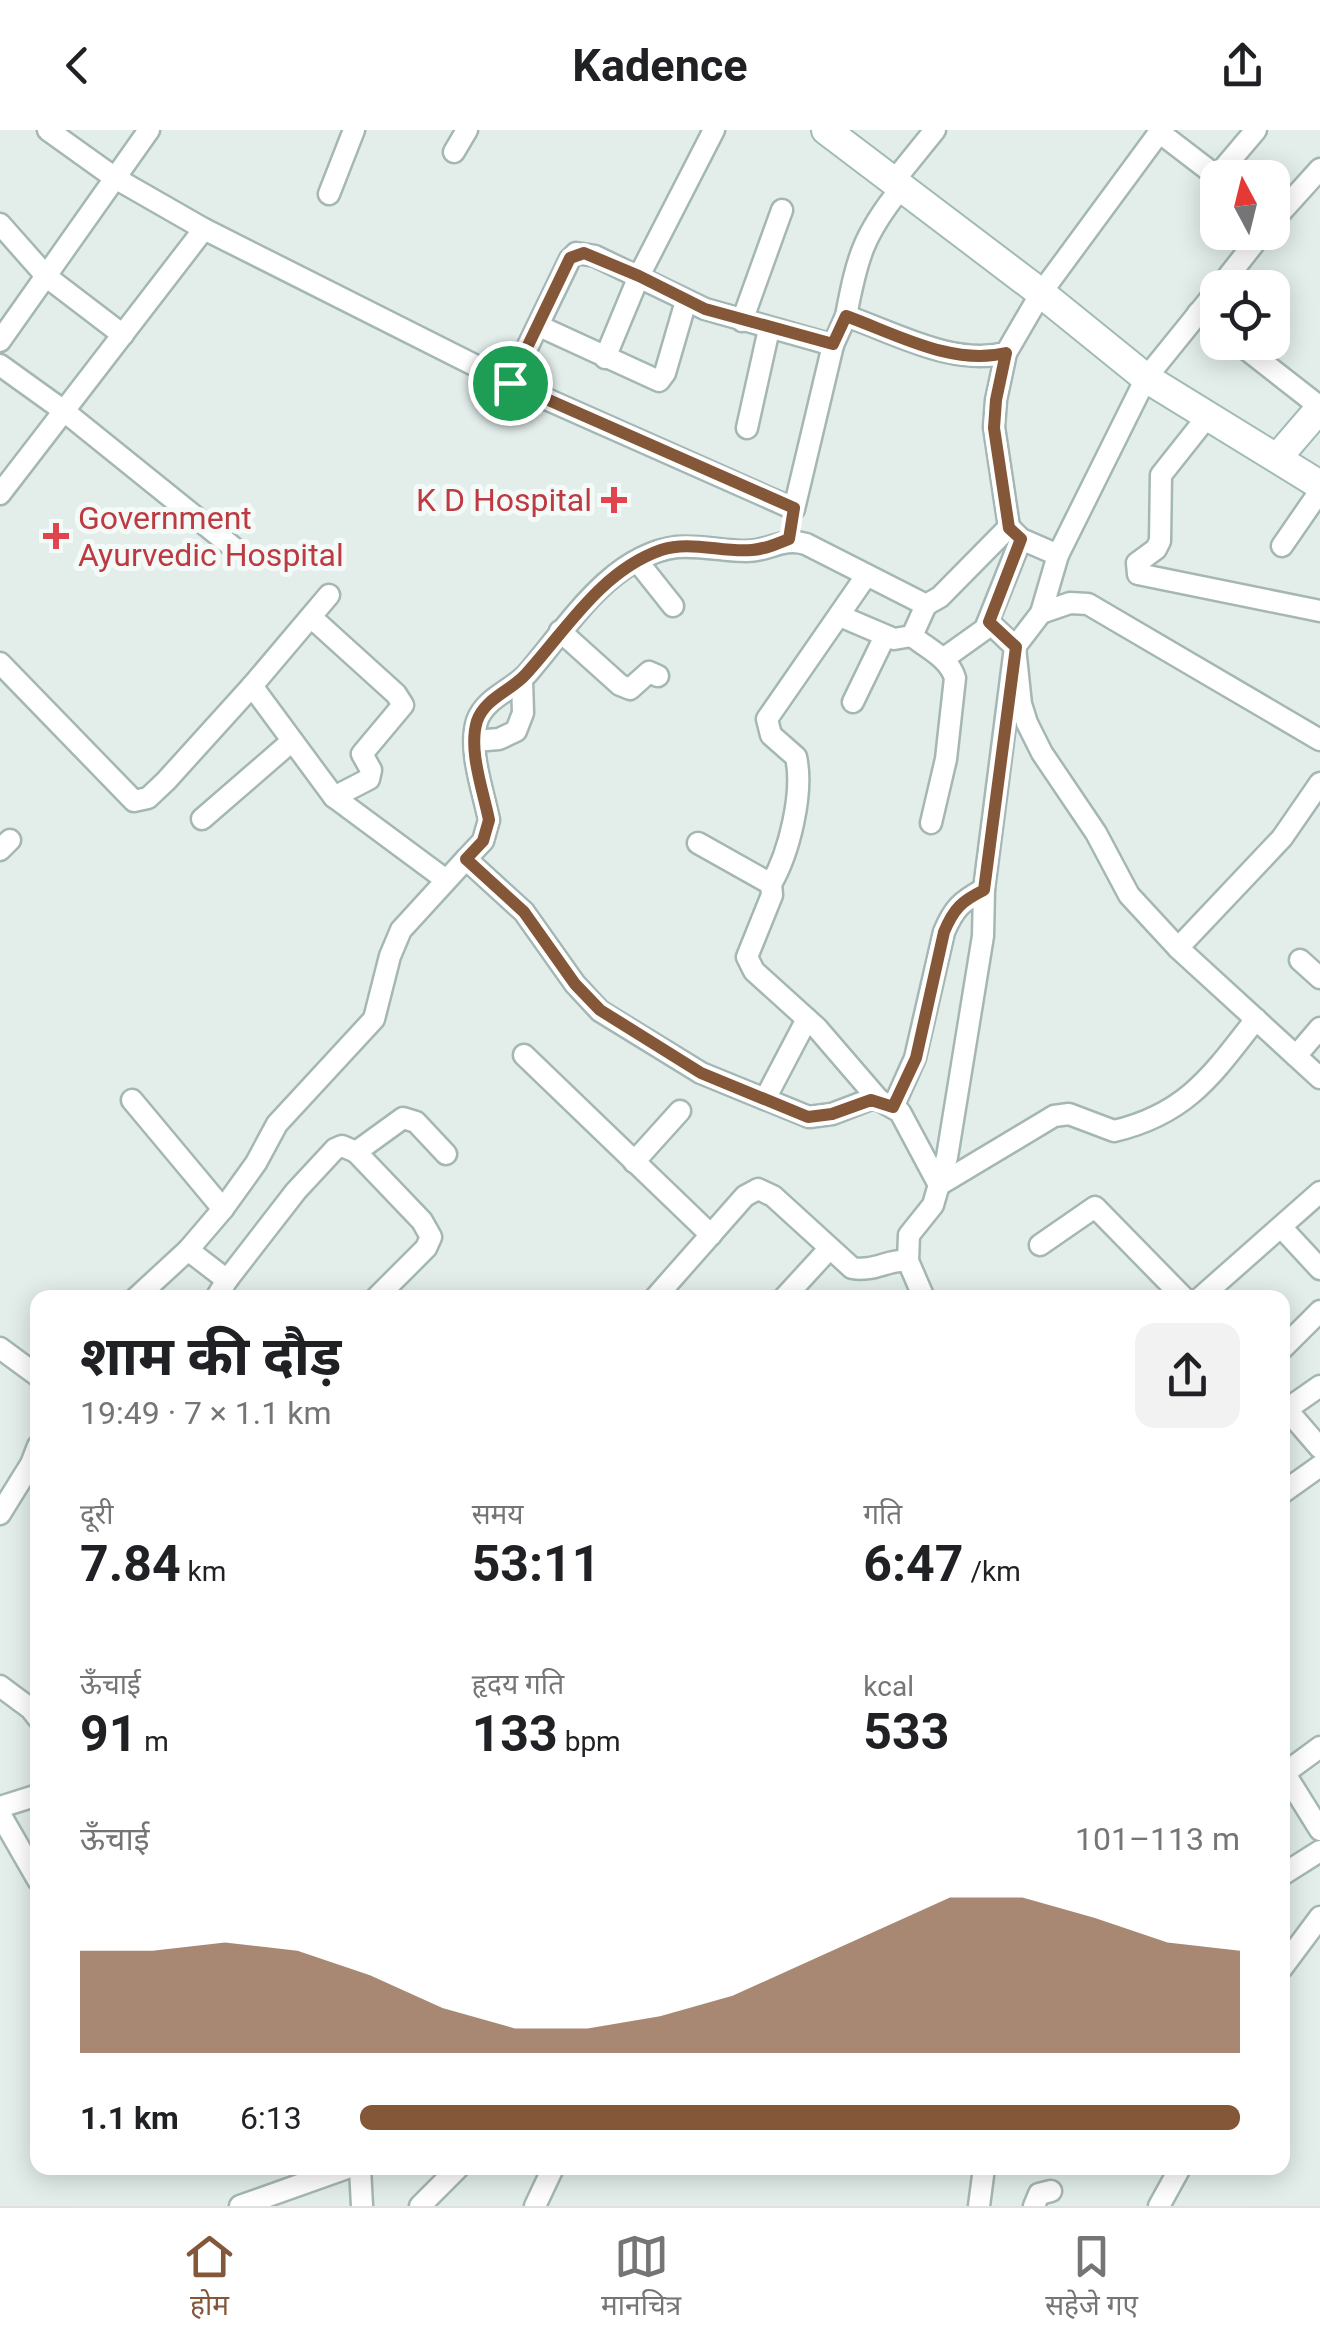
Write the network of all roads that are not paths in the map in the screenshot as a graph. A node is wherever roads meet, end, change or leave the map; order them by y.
1 (48, 130) edge
2 (148, 130) edge
3 (354, 130) edge
4 (467, 130) edge
5 (714, 130) edge
6 (935, 130) edge
7 (1256, 130) edge
8 (1160, 131) edge
9 (834, 132) edge
10 (454, 152) dead end
11 (1232, 160) edge
12 (1200, 163) edge
13 (115, 178) junction
14 (1316, 182) edge
15 (897, 185) junction
16 (329, 194) dead end
17 (1290, 206) edge
18 (782, 210) dead end
19 (0, 224) edge
20 (204, 229) junction
21 (1249, 250) edge
22 (1233, 270) edge
23 (47, 276) junction
24 (639, 276) junction
25 (1042, 293) junction
26 (686, 300) junction
27 (1200, 310) edge
28 (1198, 313) joint
29 (846, 316) junction
30 (742, 321) junction
31 (539, 326) junction
32 (768, 328) junction
33 (123, 335) junction
34 (0, 340) edge
35 (833, 344) junction
36 (1006, 353) junction
37 (605, 358) junction
38 (1260, 360) edge
39 (0, 365) edge
40 (1146, 378) junction
41 (510, 383) junction
42 (1320, 407) edge
43 (64, 411) junction
44 (1207, 417) junction
45 (747, 428) dead end
46 (1278, 457) junction
47 (1320, 488) edge
48 (0, 494) edge
49 (794, 508) junction
50 (1015, 533) junction
51 (789, 539) junction
52 (1282, 546) dead end
53 (234, 548) dead end
54 (1058, 554) junction
55 (638, 562) junction
56 (866, 576) junction
57 (329, 596) dead end
58 (926, 605) junction
59 (673, 606) dead end
60 (1320, 611) edge
61 (1040, 613) junction
62 (311, 616) junction
63 (840, 616) junction
64 (989, 622) junction
65 (560, 631) junction
66 (885, 636) junction
67 (912, 636) junction
68 (1016, 647) junction
69 (944, 659) junction
70 (0, 663) edge
71 (658, 676) dead end
72 (522, 679) junction
73 (252, 686) junction
74 (852, 702) dead end
75 (1320, 740) edge
76 (292, 741) junction
77 (474, 741) junction
78 (1320, 783) edge
79 (334, 797) junction
80 (202, 819) dead end
81 (931, 823) dead end
82 (698, 842) dead end
83 (466, 859) junction
84 (446, 880) junction
85 (770, 884) junction
86 (984, 890) junction
87 (1178, 948) junction
88 (1300, 960) dead end
89 (1320, 978) edge
90 (1256, 1018) junction
91 (807, 1019) junction
92 (1320, 1028) edge
93 (524, 1055) dead end
94 (1296, 1056) junction
95 (1320, 1078) edge
96 (765, 1099) junction
97 (132, 1100) dead end
98 (886, 1103) junction
99 (680, 1111) dead end
100 (356, 1152) junction
101 (446, 1154) dead end
102 (634, 1162) junction
103 (939, 1185) junction
104 (1320, 1192) edge
105 (223, 1209) junction
106 (1282, 1228) junction
107 (711, 1235) junction
108 (1040, 1244) dead end
109 (830, 1249) junction
110 (188, 1250) junction
111 (908, 1262) junction
112 (1320, 1269) edge
113 (221, 1289) edge
114 (145, 1290) edge
115 (384, 1290) edge
116 (662, 1290) edge
117 (792, 1290) edge
118 (920, 1290) edge
119 (1176, 1290) edge
120 (1209, 1290) edge
121 (1320, 1311) edge
122 (1290, 1341) edge
123 (0, 1348) edge
124 (30, 1370) edge
125 (1320, 1386) edge
126 (1290, 1403) edge
127 (1290, 1412) edge
128 (1320, 1448) edge
129 (30, 1464) edge
130 (1320, 1466) edge
131 (1290, 1487) edge
132 (0, 1514) edge
133 (0, 1686) edge
134 (30, 1708) edge
135 (1320, 1747) edge
136 (1290, 1766) edge
137 (1290, 1780) edge
138 (30, 1798) edge
139 (0, 1811) edge
140 (1320, 1830) edge
141 (1320, 1851) edge
142 (30, 1865) edge
143 (1290, 1869) edge
144 (1320, 1917) edge
145 (1290, 1957) edge
146 (327, 2175) edge
147 (360, 2175) edge
148 (451, 2175) edge
149 (549, 2175) edge
150 (983, 2175) edge
151 (1176, 2175) edge
152 (1051, 2191) dead end
153 (240, 2206) edge
154 (362, 2206) edge
155 (420, 2206) edge
156 (535, 2206) edge
157 (980, 2206) edge
158 (1034, 2206) edge
159 (1159, 2206) edge

1 - 13 street
2 - 13 street
3 - 16 street
4 - 10 street
5 - 24 street
6 - 15 street
7 - 11 street
8 - 12 street
8 - 25 street
9 - 15 street
13 - 20 street
13 - 23 street
14 - 17 street
15 - 25 street
15 - 29 street
18 - 30 street
19 - 23 street
20 - 33 street
20 - 41 street
21 - 22 street
23 - 33 street
23 - 34 street
24 - 26 street
24 - 31 street
24 - 37 street
25 - 36 street
25 - 40 street
26 - 30 street
26 - 37 street
27 - 28 street
28 - 40 street
29 - 35 street
29 - 36 street
30 - 32 street
31 - 37 street
31 - 41 street
32 - 35 street
32 - 45 street
33 - 43 street
35 - 49 street
36 - 50 street
38 - 42 street
39 - 43 street
40 - 44 street
40 - 54 street
41 - 49 street
42 - 46 street
43 - 48 street
43 - 53 street
44 - 46 street
44 - 60 street
46 - 47 street
47 - 52 street
49 - 51 street
50 - 54 street
50 - 58 street
50 - 64 street
51 - 55 street
51 - 56 street
54 - 61 street
55 - 59 street
55 - 65 street
56 - 58 street
56 - 63 street
57 - 62 street
58 - 67 street
61 - 68 street
61 - 75 street
62 - 73 street
62 - 79 street
63 - 66 street
63 - 85 street
64 - 68 street
64 - 69 street
65 - 71 street
65 - 72 street
66 - 67 street
66 - 74 street
67 - 69 street
68 - 86 street
68 - 87 street
69 - 81 street
70 - 73 street
72 - 77 street
72 - 77 street
73 - 76 street
76 - 79 street
76 - 80 street
77 - 83 street
78 - 87 street
79 - 84 street
82 - 85 street
83 - 84 street
83 - 96 street
84 - 105 street
85 - 91 street
86 - 98 street
86 - 103 street
87 - 90 street
88 - 89 street
90 - 94 street
90 - 103 street
91 - 96 street
91 - 98 street
92 - 94 street
93 - 102 street
94 - 95 street
96 - 98 street
97 - 105 street
98 - 103 street
99 - 102 street
100 - 101 street
100 - 113 street
100 - 115 street
102 - 107 street
103 - 111 street
104 - 106 street
105 - 110 street
106 - 112 street
106 - 120 street
107 - 109 street
107 - 116 street
108 - 119 street
109 - 111 street
109 - 117 street
110 - 113 street
110 - 114 street
111 - 118 street
121 - 122 street
123 - 124 street
125 - 126 street
127 - 128 street
129 - 132 street
130 - 131 street
133 - 134 street
135 - 136 street
137 - 140 street
138 - 139 street
139 - 142 street
141 - 143 street
144 - 145 street
146 - 153 street
147 - 154 street
148 - 155 street
149 - 156 street
150 - 157 street
151 - 159 street
152 - 158 street

